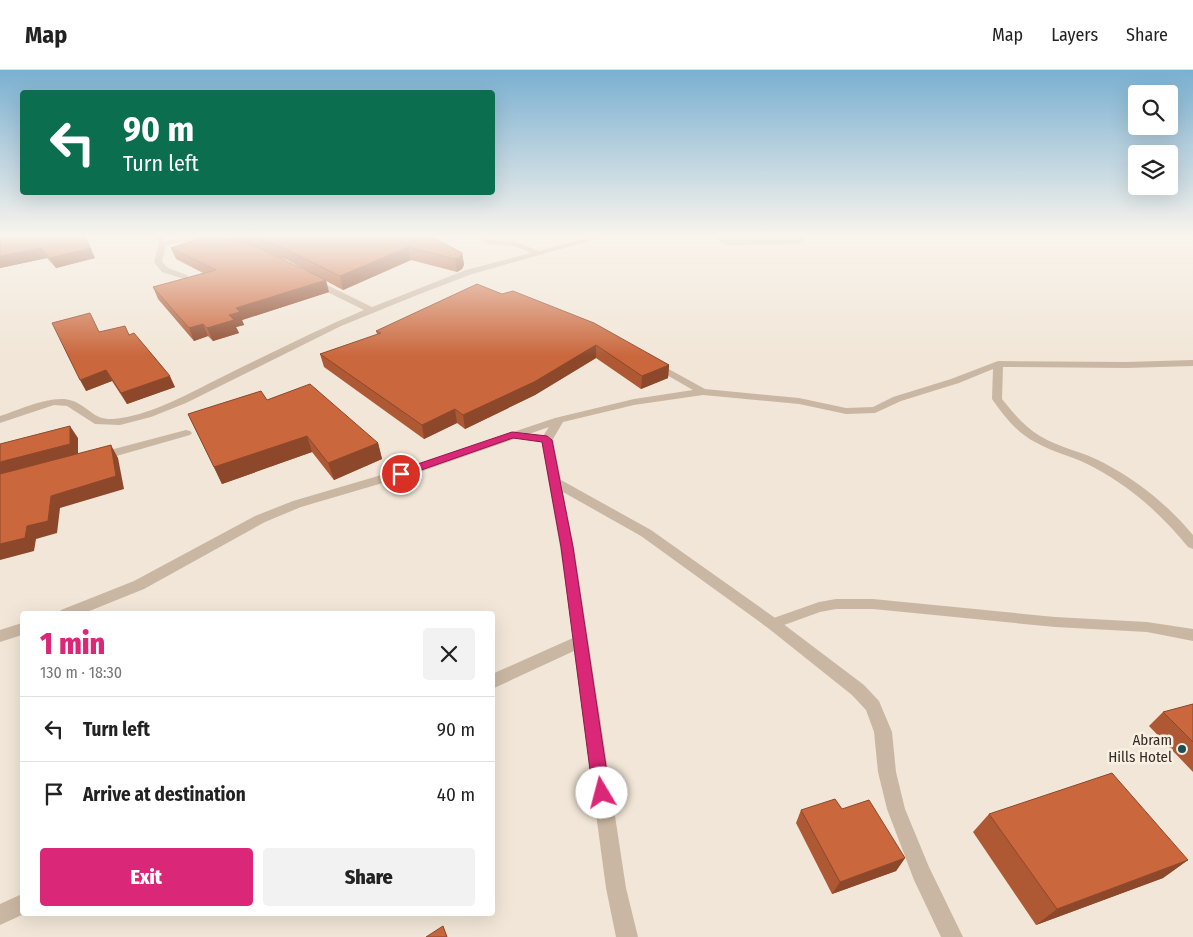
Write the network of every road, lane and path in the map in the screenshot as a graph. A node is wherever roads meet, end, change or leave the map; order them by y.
1 (180, 275) edge
2 (460, 275) edge
3 (302, 276) edge
4 (184, 277) edge
5 (373, 311) junction
6 (646, 358) edge
7 (1193, 363) edge
8 (998, 364) junction
9 (703, 392) junction
10 (0, 420) edge
11 (559, 420) junction
12 (186, 433) dead end
13 (512, 435) junction
14 (547, 440) junction
15 (86, 460) edge
16 (555, 482) junction
17 (1193, 544) edge
18 (74, 611) edge
19 (773, 624) junction
20 (20, 631) edge
21 (1193, 635) edge
22 (0, 636) edge
23 (579, 642) junction
24 (495, 681) edge
25 (20, 905) edge
26 (0, 915) edge
27 (627, 937) edge
28 (952, 937) edge

1 - 4 street
2 - 5 street
3 - 5 street
5 - 10 street
6 - 9 street
7 - 8 street
8 - 9 street
8 - 17 street
9 - 11 street
11 - 13 street
11 - 14 street
12 - 15 street
13 - 14 street
13 - 18 street
14 - 16 street
16 - 19 street
16 - 23 street
19 - 21 lane
19 - 28 street
20 - 22 street
23 - 24 street
23 - 27 street
25 - 26 street

